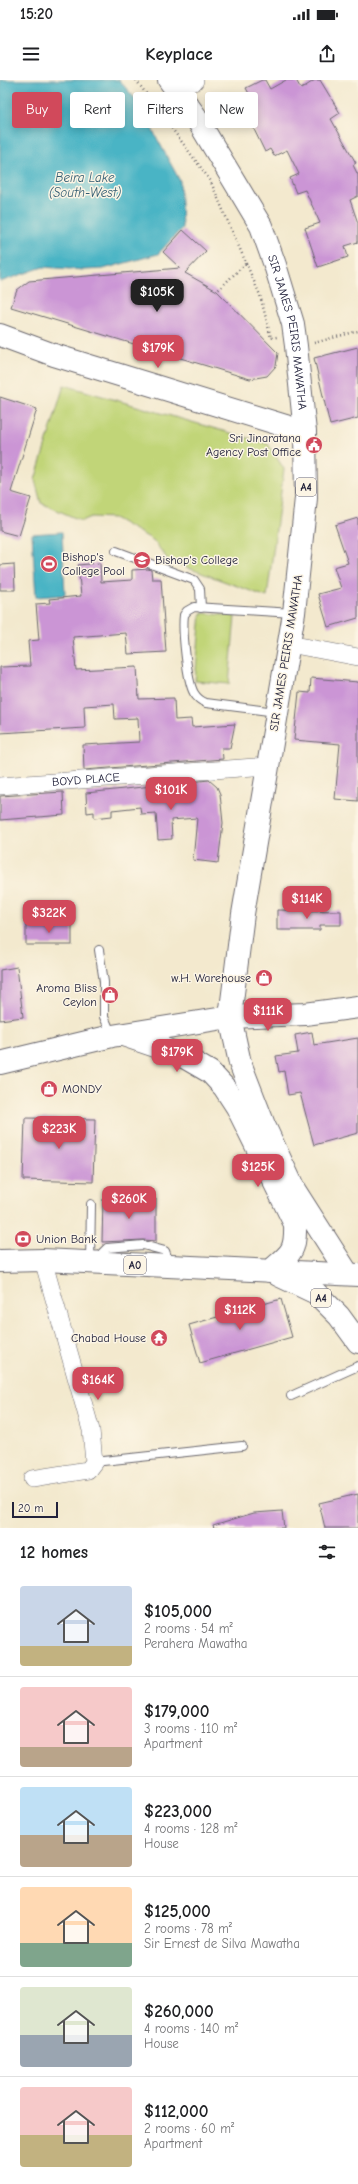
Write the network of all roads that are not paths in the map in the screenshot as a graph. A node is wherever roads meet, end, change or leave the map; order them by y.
1 (179, 82) edge
2 (0, 335) edge
3 (305, 432) junction
4 (116, 551) dead end
5 (201, 608) junction
6 (294, 613) junction
7 (288, 644) junction
8 (358, 657) edge
9 (277, 712) junction
10 (267, 766) junction
11 (0, 786) edge
12 (99, 950) dead end
13 (358, 1007) edge
14 (230, 1017) junction
15 (117, 1035) junction
16 (0, 1063) edge
17 (91, 1204) dead end
18 (43, 1260) junction
19 (0, 1261) edge
20 (96, 1263) junction
21 (270, 1271) junction
22 (353, 1274) edge
23 (358, 1342) edge
24 (358, 1366) edge
25 (291, 1396) dead end
26 (242, 1446) dead end
27 (94, 1462) junction
28 (32, 1479) dead end

1 - 3 main road, SIR JAMES PEIRIS MAWATHA / A4
2 - 3 main road
3 - 6 main road, SIR JAMES PEIRIS MAWATHA / A4
4 - 5 lane
5 - 6 lane
5 - 9 lane
6 - 7 main road, SIR JAMES PEIRIS MAWATHA / A4
7 - 8 street
7 - 9 main road, SIR JAMES PEIRIS MAWATHA / A4
9 - 10 main road, SIR JAMES PEIRIS MAWATHA / A4
10 - 11 street, BOYD PLACE
10 - 14 main road, SIR JAMES PEIRIS MAWATHA / A4
12 - 15 lane
13 - 14 main road
14 - 15 main road
14 - 22 main road, A4
15 - 16 main road
15 - 21 main road
17 - 20 lane
18 - 19 main road, A0
18 - 20 main road, A0
18 - 27 street
20 - 21 main road, A0
21 - 22 main road, A0
21 - 23 main road, A4
24 - 25 lane
26 - 27 lane
27 - 28 street

